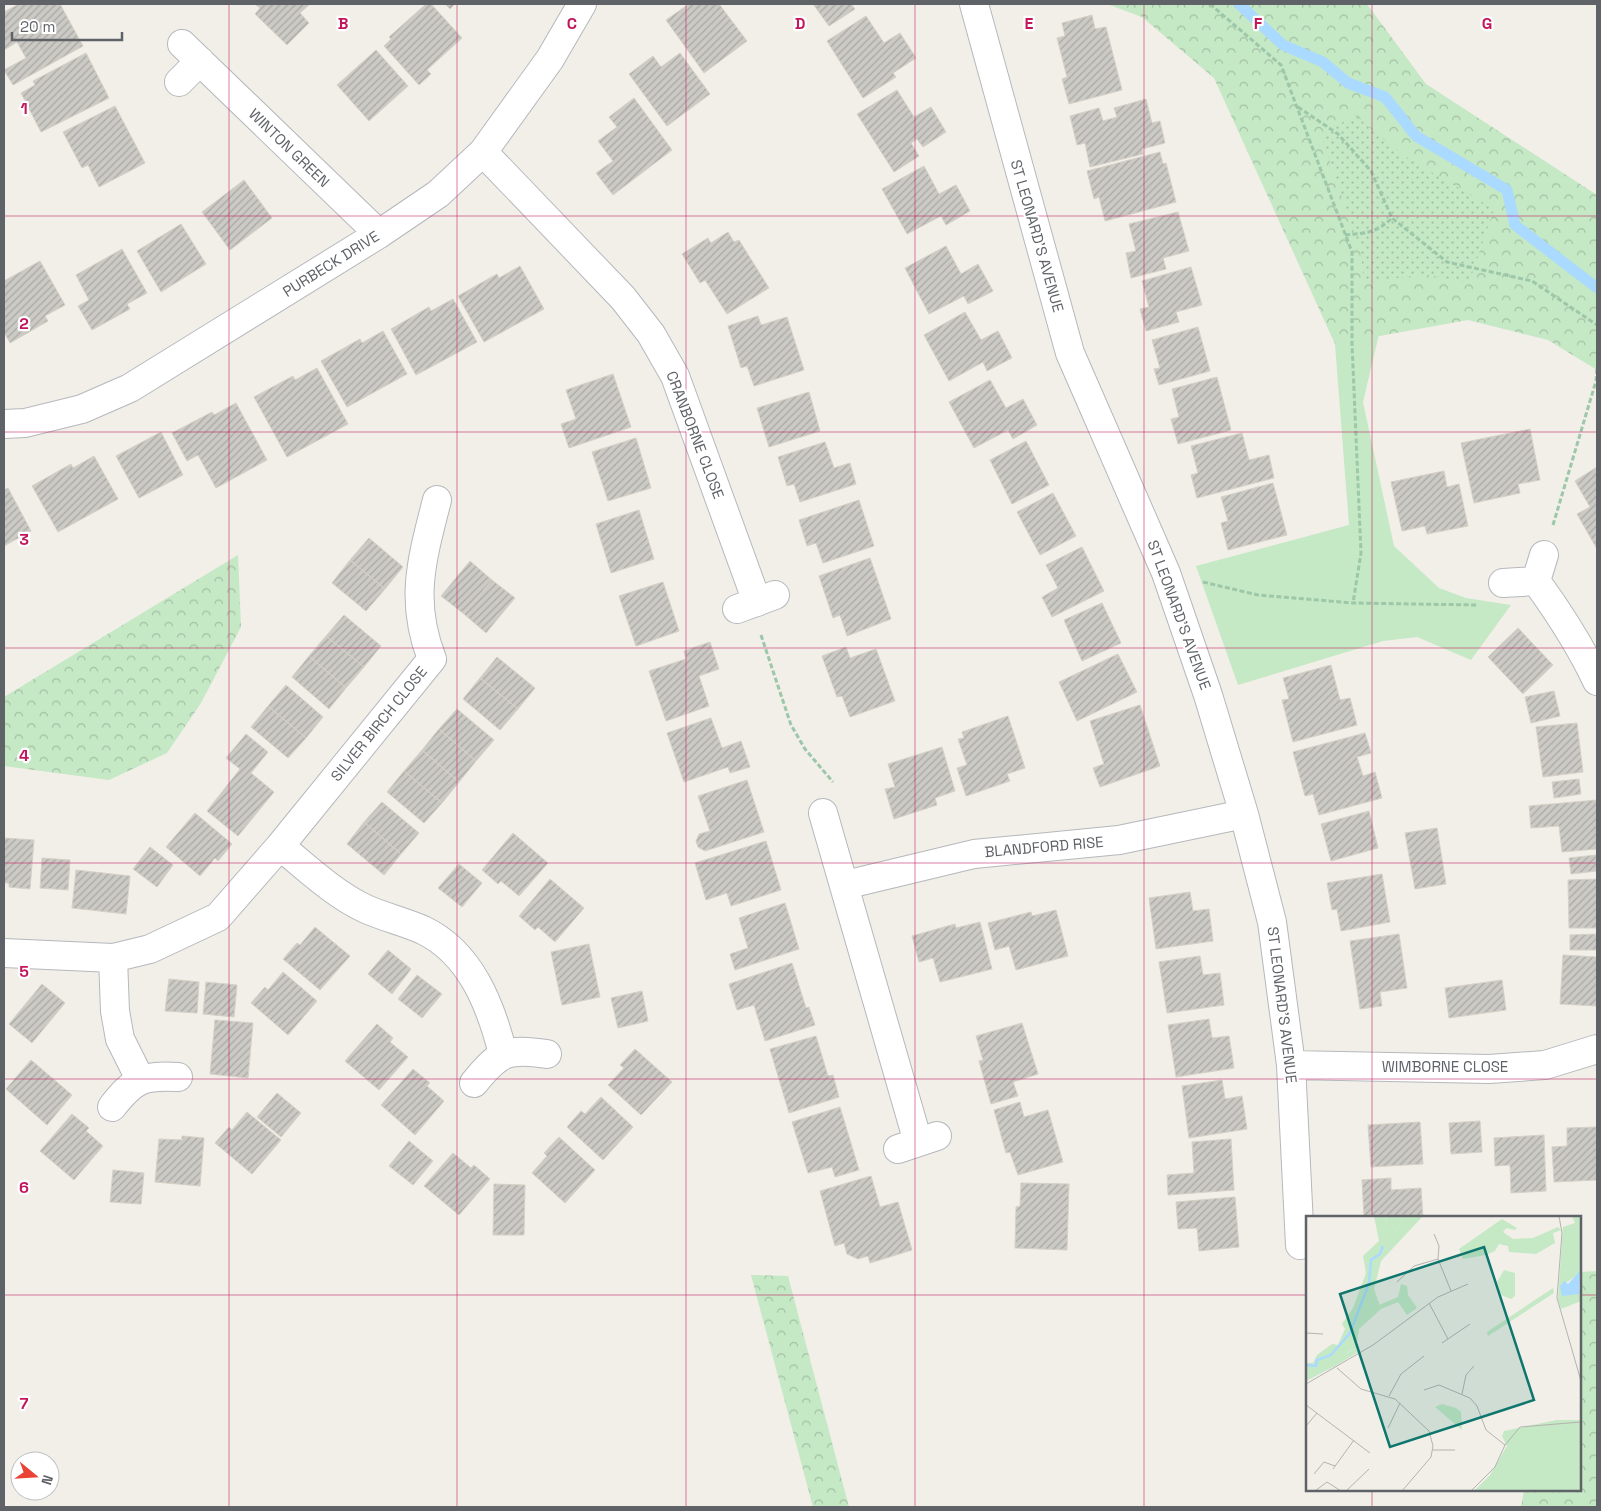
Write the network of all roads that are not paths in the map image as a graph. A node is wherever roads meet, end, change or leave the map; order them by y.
1 (582, 4) edge
2 (974, 4) edge
3 (180, 82) dead end
4 (483, 152) junction
5 (379, 234) junction
6 (4, 424) edge
7 (437, 500) dead end
8 (1544, 555) road end
9 (1536, 581) junction
10 (1503, 582) dead end
11 (756, 602) road end
12 (1597, 681) edge
13 (823, 813) road end
14 (1244, 814) junction
15 (280, 846) junction
16 (845, 886) junction
17 (4, 953) edge
18 (113, 958) junction
19 (1597, 1049) edge
20 (503, 1054) junction
21 (547, 1054) dead end
22 (1291, 1066) junction
23 (178, 1077) dead end
24 (140, 1079) junction
25 (474, 1083) dead end
26 (112, 1107) dead end
27 (918, 1142) dead end
28 (1300, 1245) dead end

1 - 4 street, PURBECK DRIVE
2 - 14 street, ST LEONARD'S AVENUE
3 - 5 street, WINTON GREEN
4 - 5 street, PURBECK DRIVE
4 - 11 street, CRANBORNE CLOSE
5 - 6 street, PURBECK DRIVE
7 - 15 street, SILVER BIRCH CLOSE
8 - 9 street
9 - 10 street
9 - 12 street
13 - 16 street
14 - 16 street, BLANDFORD RISE
14 - 22 street, ST LEONARD'S AVENUE
15 - 18 street, SILVER BIRCH CLOSE
15 - 20 street
16 - 27 street
17 - 18 street, SILVER BIRCH CLOSE
18 - 24 street
19 - 22 street, WIMBORNE CLOSE
20 - 21 street
20 - 25 street
22 - 28 street, ST LEONARD'S AVENUE
23 - 24 street
24 - 26 street

